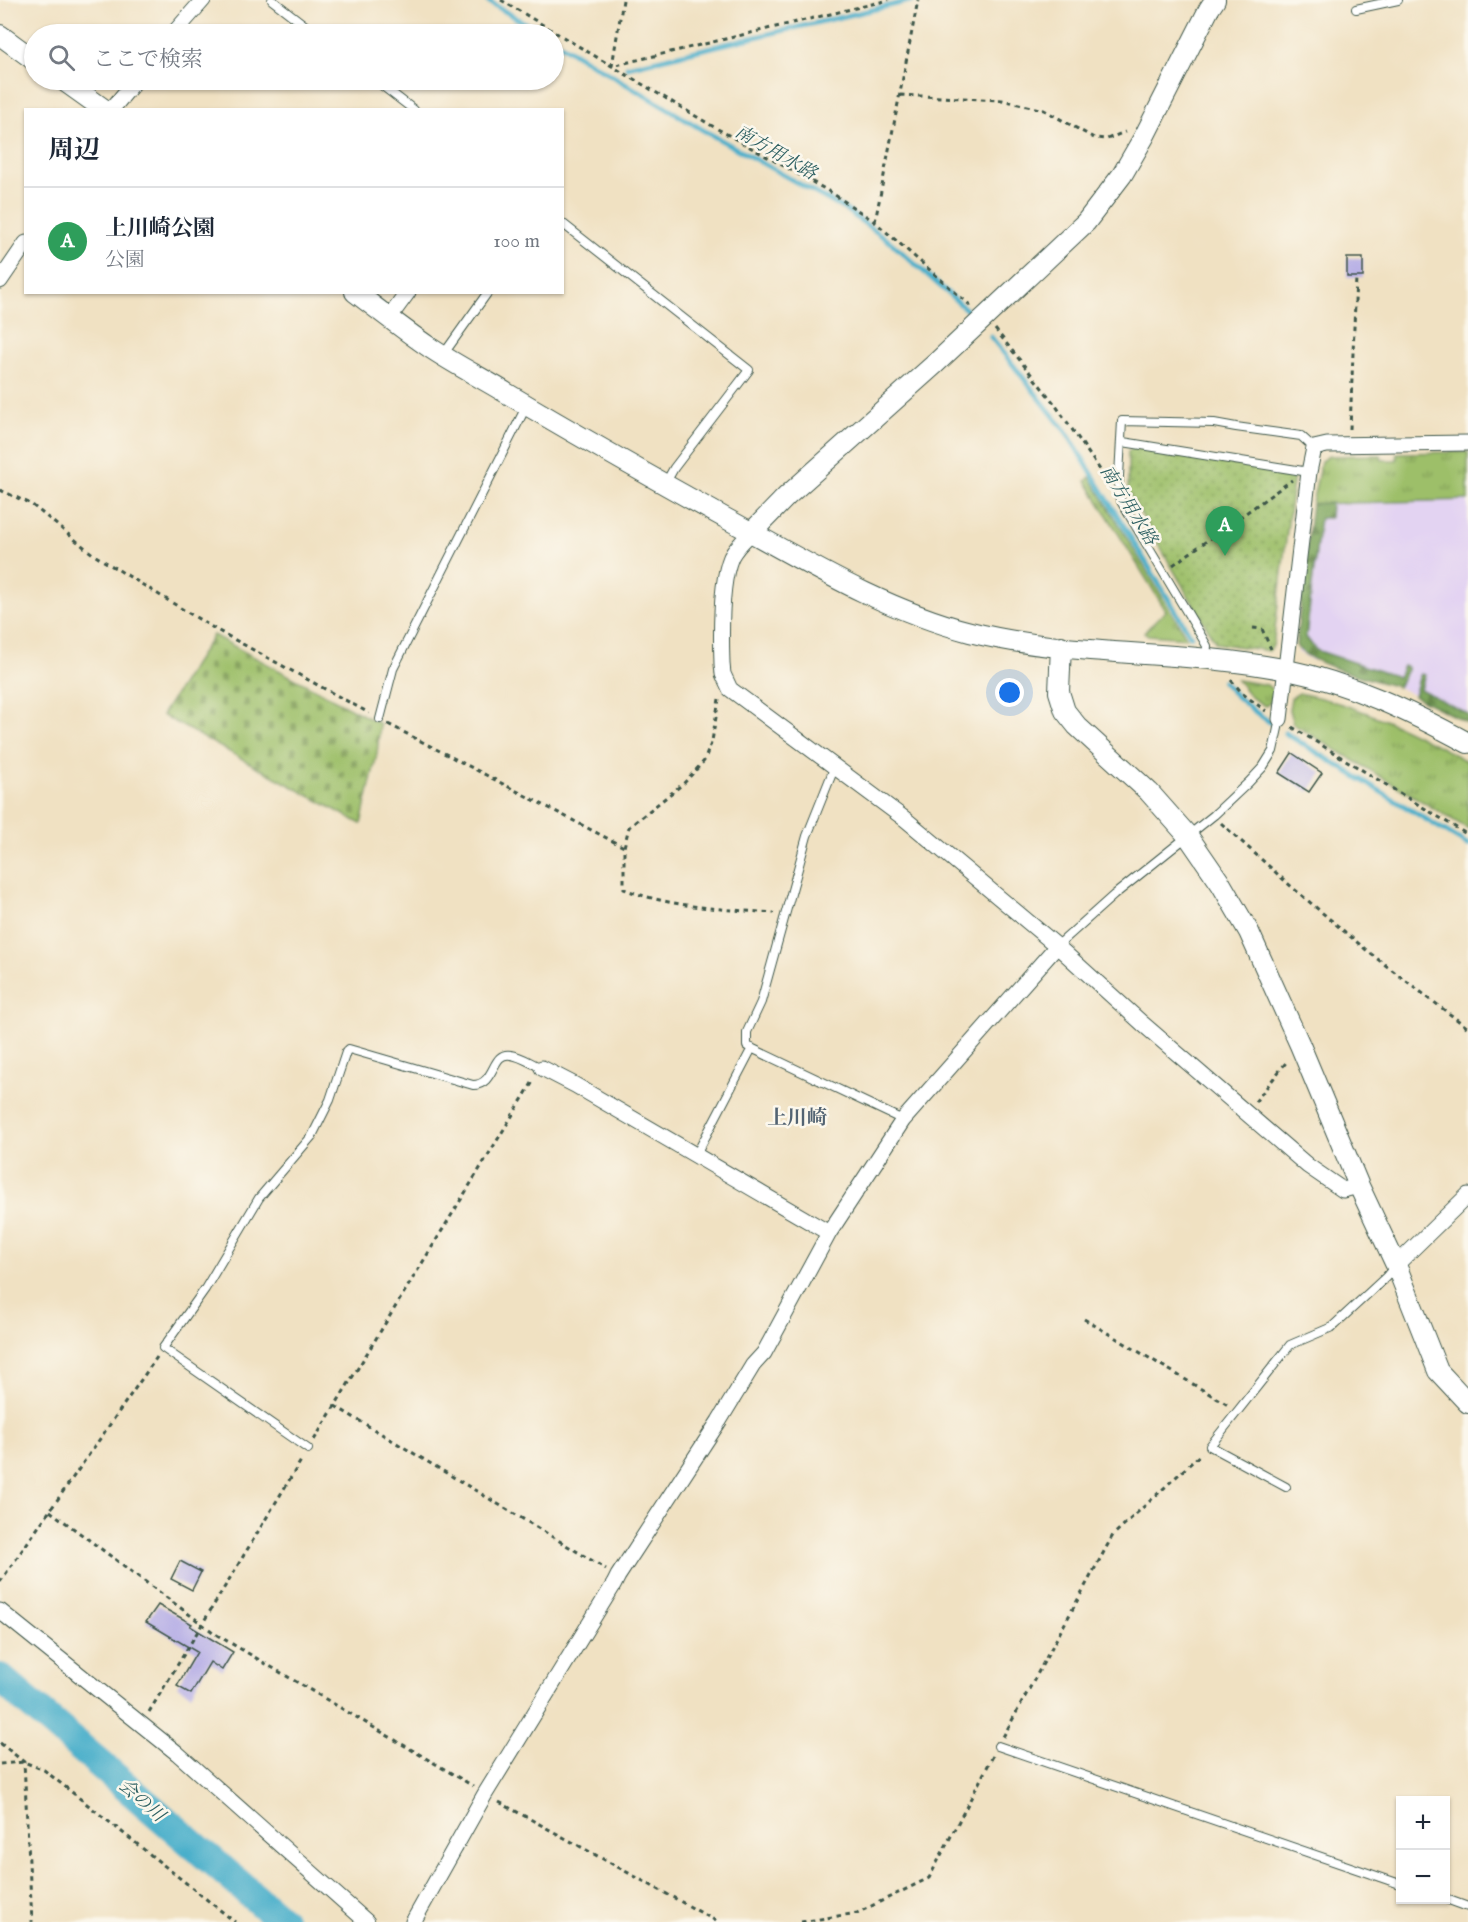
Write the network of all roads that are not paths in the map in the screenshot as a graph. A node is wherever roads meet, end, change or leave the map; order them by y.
1 (203, 0) edge
2 (272, 0) edge
3 (1215, 0) edge
4 (1398, 0) edge
5 (1356, 9) dead end
6 (182, 24) edge
7 (303, 24) edge
8 (0, 36) edge
9 (24, 53) edge
10 (77, 90) edge
11 (128, 90) edge
12 (388, 90) edge
13 (102, 108) edge
14 (113, 108) edge
15 (411, 108) edge
16 (564, 225) edge
17 (24, 246) edge
18 (0, 281) edge
19 (358, 294) edge
20 (407, 294) edge
21 (487, 294) edge
22 (389, 318) junction
23 (442, 355) junction
24 (527, 405) junction
25 (1123, 442) junction
26 (1468, 443) edge
27 (1314, 448) junction
28 (1303, 476) junction
29 (665, 485) junction
30 (752, 532) junction
31 (1061, 646) junction
32 (1206, 660) junction
33 (1286, 670) junction
34 (380, 719) road end
35 (1280, 719) joint
36 (1468, 743) edge
37 (835, 766) junction
38 (1188, 836) junction
39 (1057, 946) junction
40 (752, 1048) junction
41 (542, 1068) joint
42 (903, 1120) junction
43 (696, 1155) junction
44 (1359, 1186) junction
45 (1468, 1195) edge
46 (829, 1233) junction
47 (1396, 1265) junction
48 (1468, 1403) edge
49 (308, 1449) road end
50 (1286, 1487) dead end
51 (0, 1611) edge
52 (998, 1746) road end
53 (1396, 1882) edge
54 (1450, 1900) edge
55 (1468, 1907) edge
56 (367, 1922) edge
57 (413, 1922) edge

1 - 6 street
2 - 7 lane
3 - 30 street
4 - 5 lane
8 - 9 street
10 - 13 street
11 - 14 street
12 - 15 lane
16 - 29 lane
17 - 18 street
19 - 22 street
20 - 22 street
21 - 23 lane
22 - 23 street
23 - 24 street
24 - 29 street
24 - 34 lane
25 - 27 lane
25 - 28 lane
25 - 32 lane
26 - 27 street
27 - 28 street
28 - 33 street
29 - 30 street
30 - 31 street
30 - 37 street
31 - 32 street
31 - 38 street
32 - 33 street
33 - 35 street
33 - 36 street
35 - 38 lane
37 - 39 street
37 - 40 lane
38 - 39 lane
38 - 44 street
39 - 42 street
39 - 44 street
40 - 42 lane
40 - 43 lane
41 - 43 street
41 - 49 lane
42 - 46 street
43 - 46 street
44 - 47 street
45 - 47 street
46 - 57 street
47 - 48 street
47 - 50 lane
51 - 56 street
52 - 53 lane
54 - 55 lane

